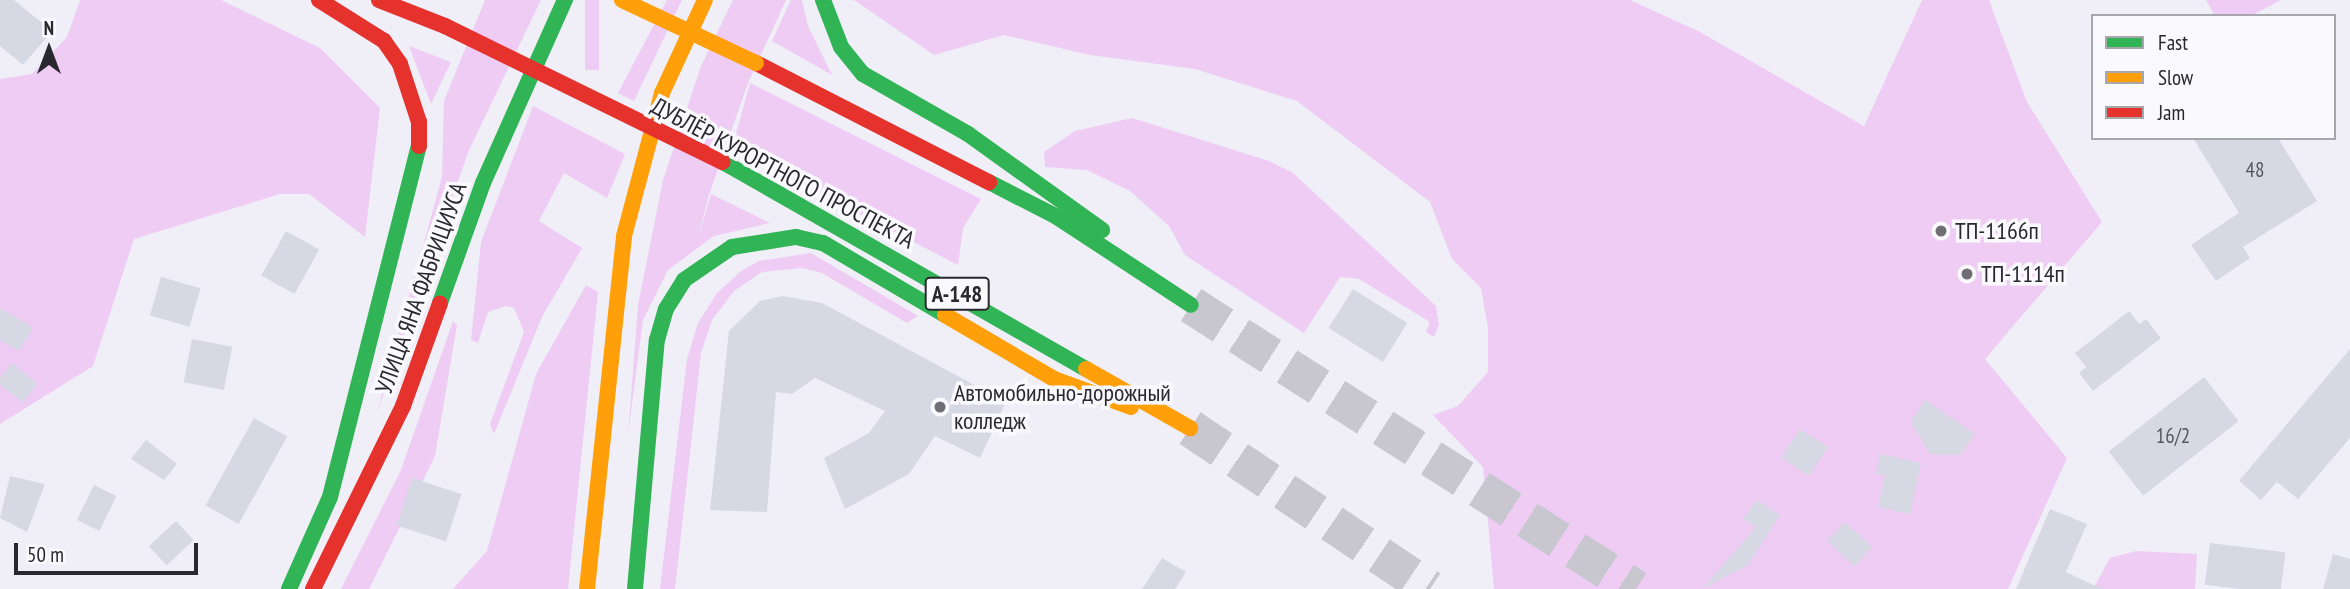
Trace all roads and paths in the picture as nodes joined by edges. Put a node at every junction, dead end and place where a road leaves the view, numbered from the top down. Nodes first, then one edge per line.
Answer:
1 (319, 0) edge
2 (379, 0) edge
3 (565, 0) edge
4 (622, 0) edge
5 (705, 0) edge
6 (824, 0) edge
7 (289, 589) edge
8 (313, 589) edge
9 (587, 589) edge
10 (635, 589) edge

1 - 7 main road
2 - 10 main road, ДУБЛЁР КУРОРТНОГО ПРОСПЕКТА / А-148, bridge
3 - 8 main road, УЛИЦА ЯНА ФАБРИЦИУСА
4 - 6 main road, bridge
5 - 9 main road

